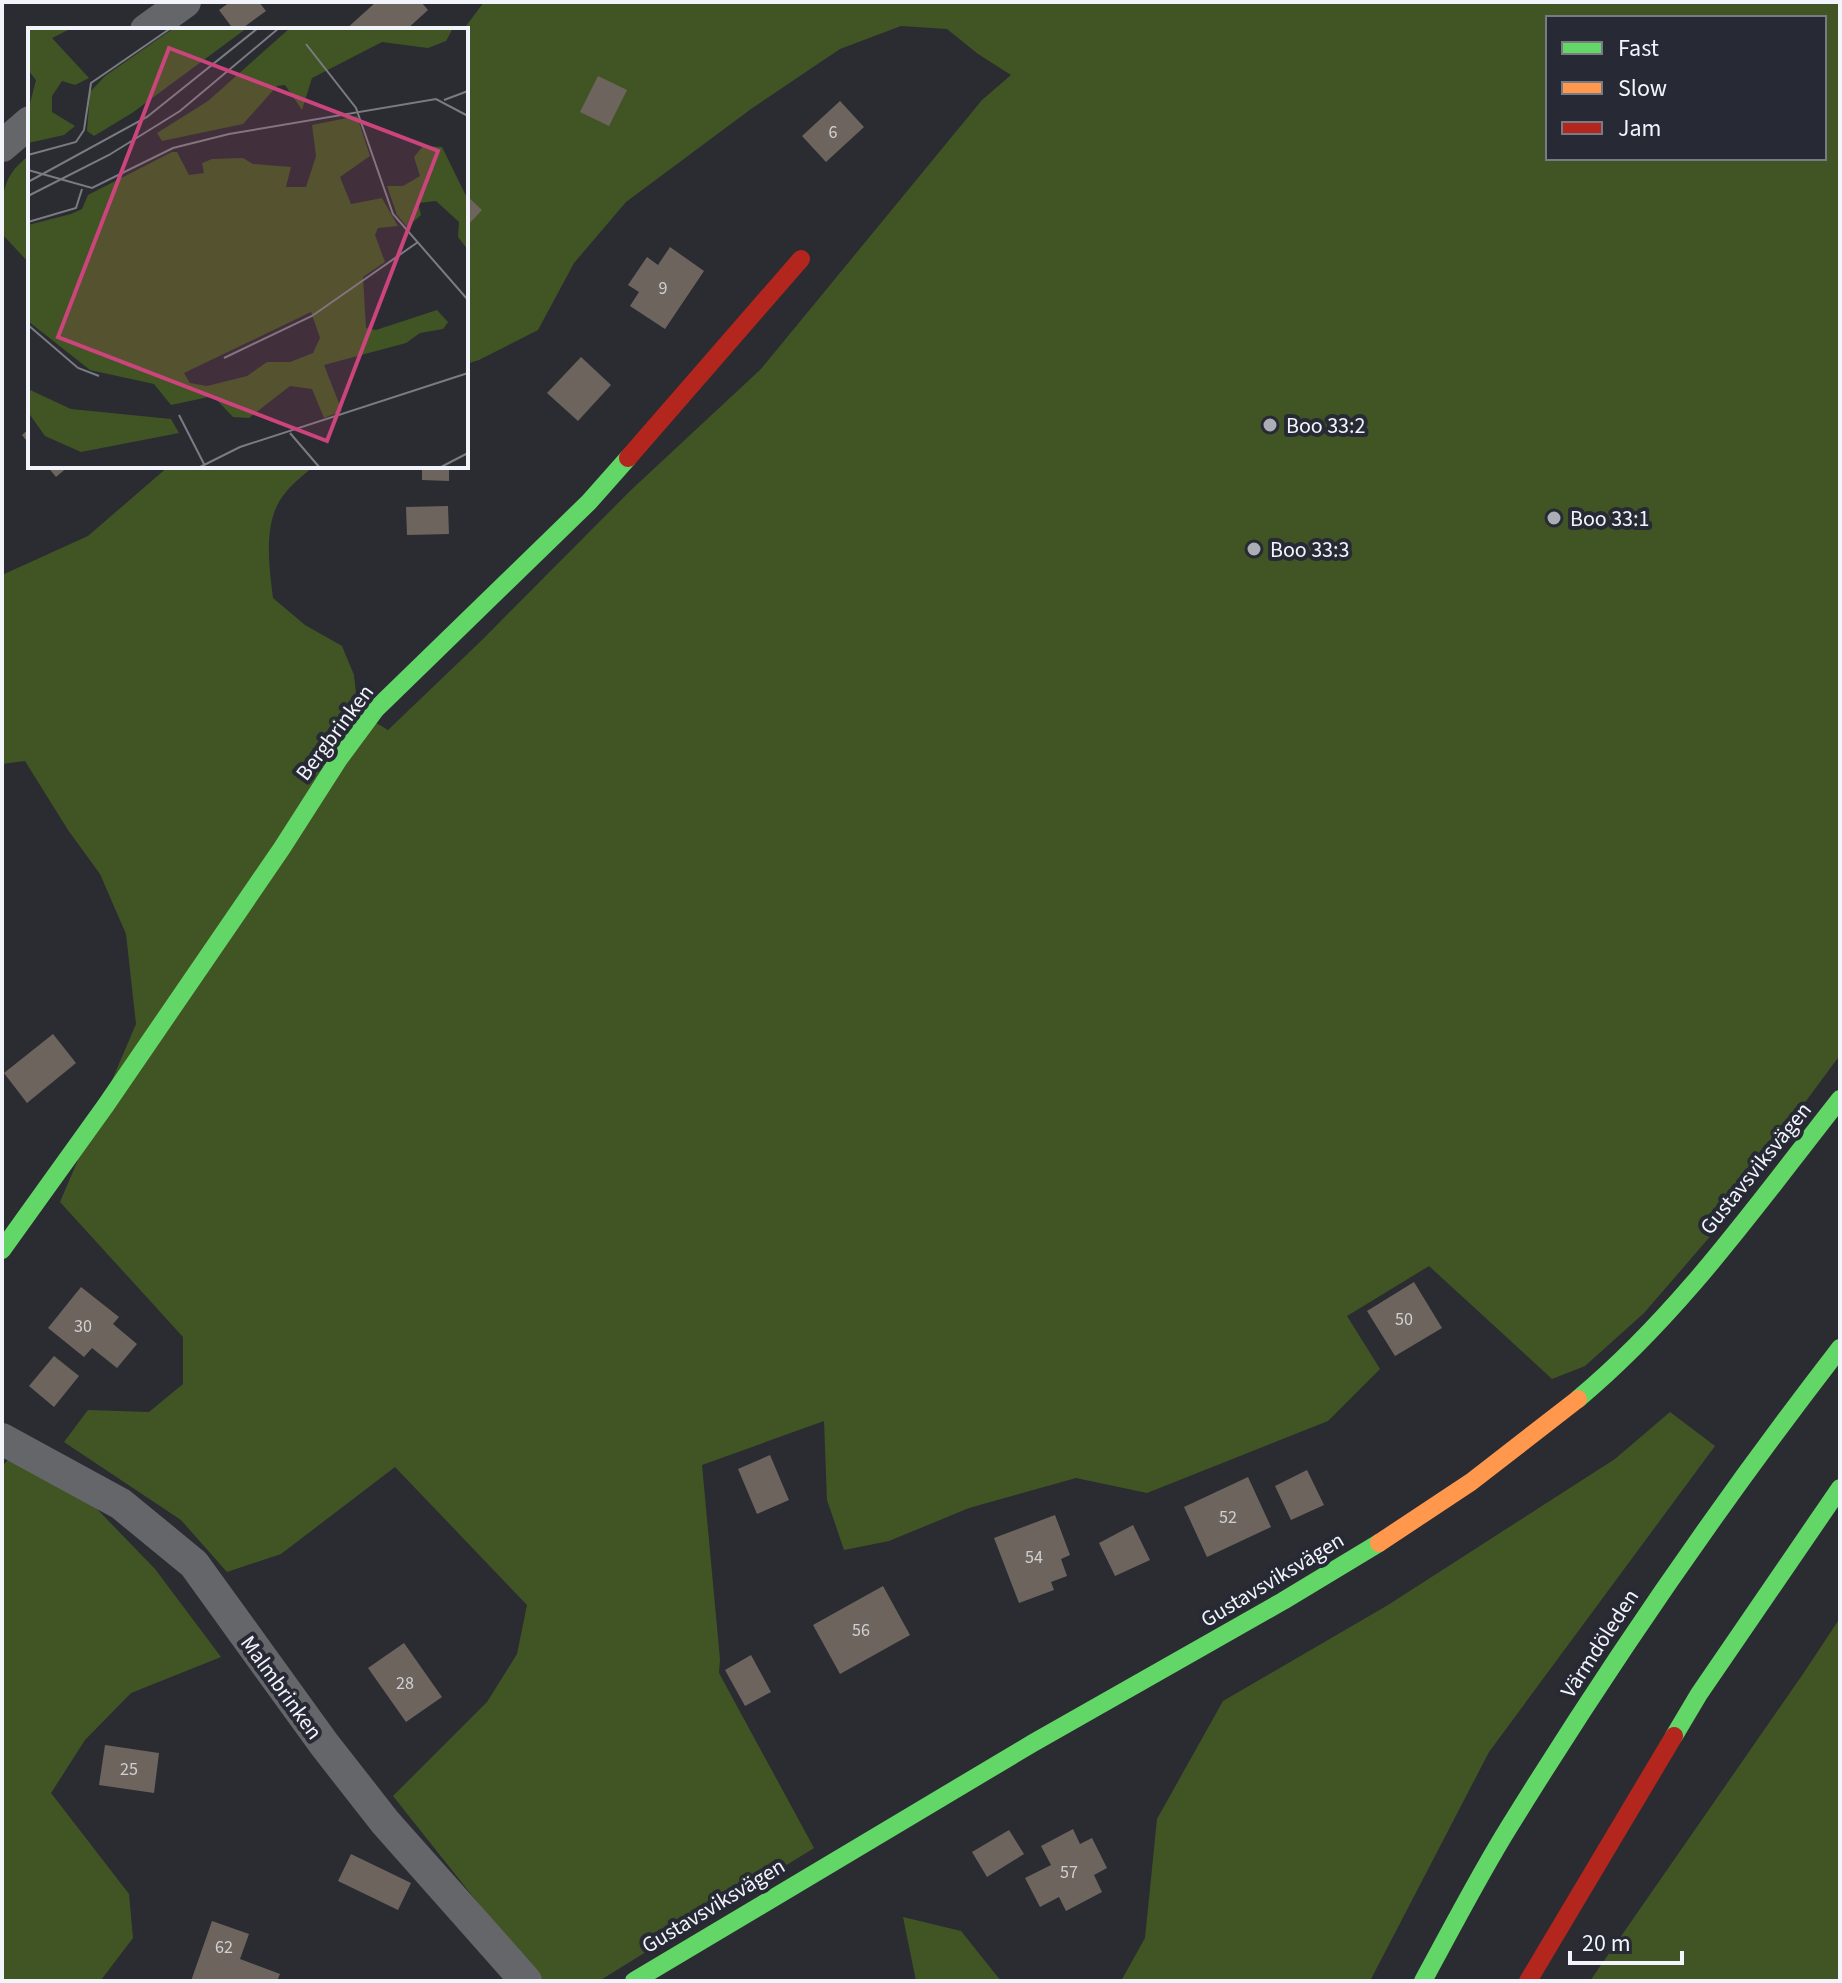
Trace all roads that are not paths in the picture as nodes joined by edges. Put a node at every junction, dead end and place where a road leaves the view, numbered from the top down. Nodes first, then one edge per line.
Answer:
1 (185, 2) edge
2 (149, 28) edge
3 (28, 124) edge
4 (2, 146) edge
5 (801, 259) dead end
6 (1840, 1099) edge
7 (2, 1250) edge
8 (1840, 1348) edge
9 (2, 1439) edge
10 (1840, 1488) edge
11 (526, 1981) edge
12 (634, 1981) edge
13 (1423, 1981) edge
14 (1528, 1981) edge

1 - 2 street
3 - 4 street
5 - 7 main road, Bergbrinken
6 - 12 main road, Gustavsviksvägen
8 - 13 main road, Värmdöleden
9 - 11 street, Malmbrinken
10 - 14 main road

